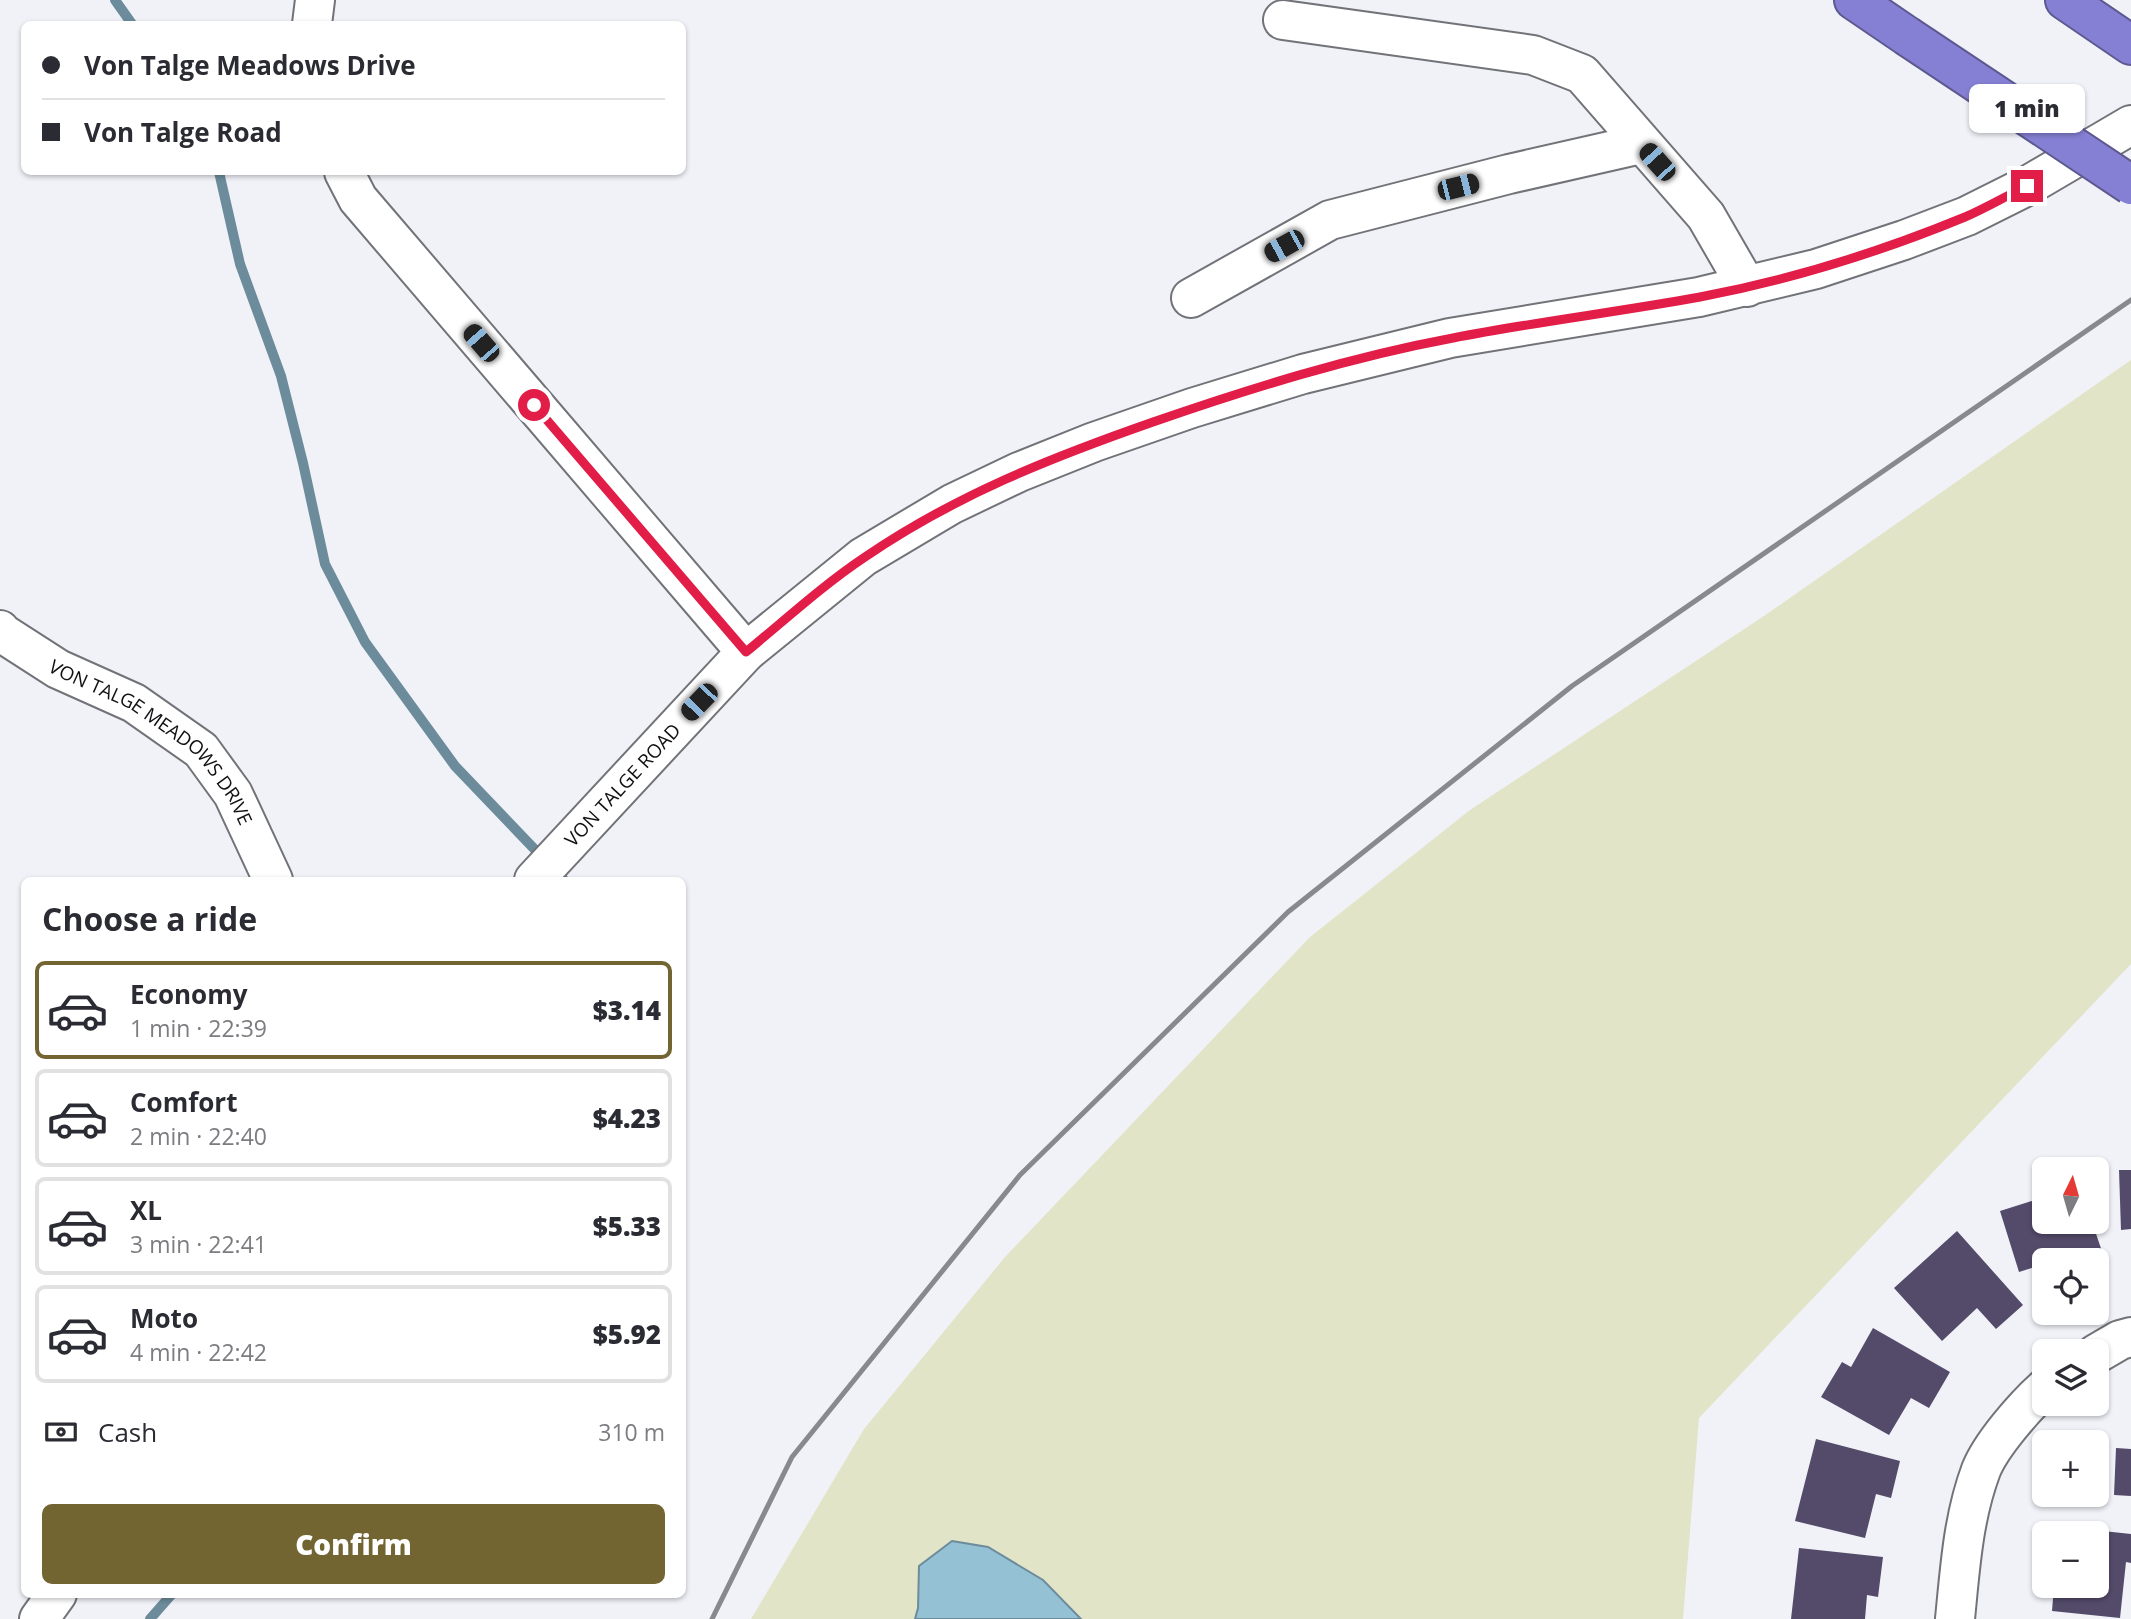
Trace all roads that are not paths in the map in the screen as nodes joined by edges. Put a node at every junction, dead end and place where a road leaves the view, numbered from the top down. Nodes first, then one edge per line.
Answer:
1 (315, 0) edge
2 (1854, 0) edge
3 (2065, 0) edge
4 (1283, 20) dead end
5 (312, 21) edge
6 (2131, 46) edge
7 (2131, 125) edge
8 (1641, 144) junction
9 (346, 175) edge
10 (2131, 185) edge
11 (1747, 286) junction
12 (1191, 298) dead end
13 (0, 630) edge
14 (746, 652) junction
15 (272, 877) edge
16 (537, 877) edge
17 (2131, 1337) edge
18 (2109, 1348) edge
19 (2032, 1402) edge
20 (54, 1598) edge
21 (39, 1619) edge
22 (1955, 1619) edge

1 - 5 street
2 - 10 highway, bridge
3 - 6 highway
4 - 8 street
7 - 11 street, VON TALGE ROAD
8 - 11 street
8 - 12 street
9 - 14 street
11 - 14 street, VON TALGE ROAD
13 - 15 street, VON TALGE MEADOWS DRIVE
14 - 16 street, VON TALGE ROAD
17 - 18 street
19 - 22 street
20 - 21 street

